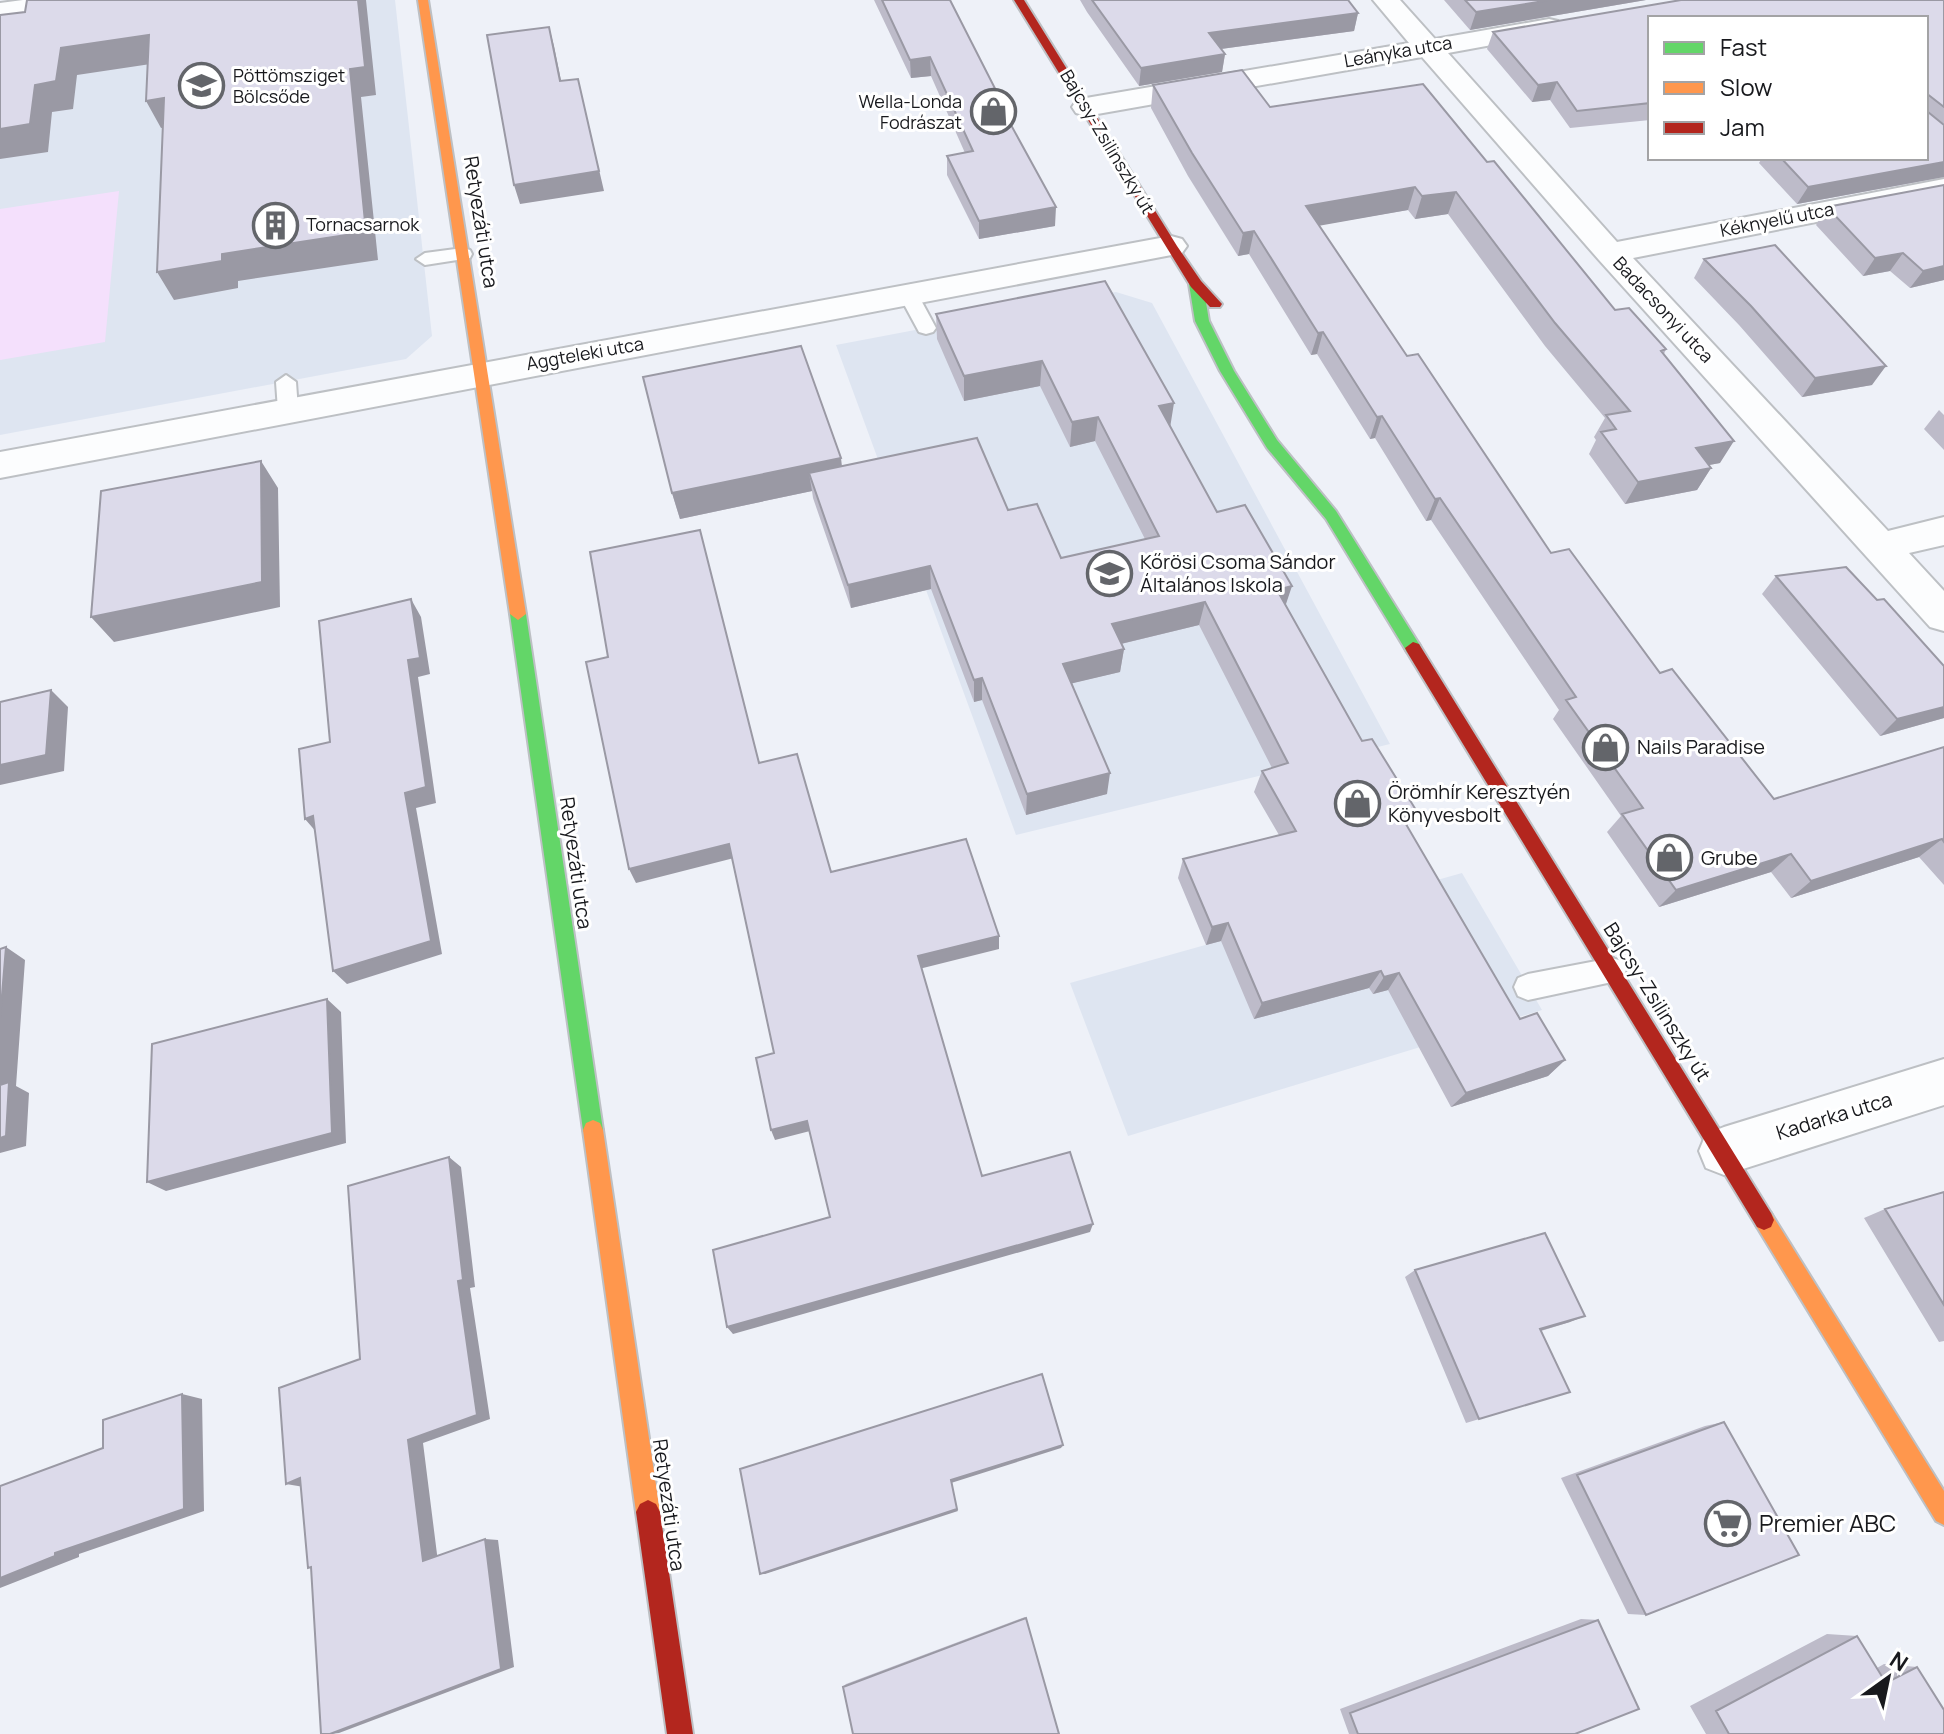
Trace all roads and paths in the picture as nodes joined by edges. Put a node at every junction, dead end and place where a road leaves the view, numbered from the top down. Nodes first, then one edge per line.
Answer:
1 (83, 0) edge
2 (423, 0) edge
3 (1019, 0) edge
4 (1386, 0) edge
5 (0, 11) edge
6 (1569, 24) edge
7 (1428, 47) junction
8 (1086, 107) junction
9 (1944, 188) edge
10 (1171, 246) junction
11 (1610, 253) junction
12 (463, 254) junction
13 (425, 259) dead end
14 (1196, 284) junction
15 (909, 295) junction
16 (1230, 320) dead end
17 (926, 328) dead end
18 (483, 373) junction
19 (1308, 457) dead end
20 (0, 465) edge
21 (1331, 515) junction
22 (1944, 531) edge
23 (1882, 546) junction
24 (1944, 616) edge
25 (1612, 970) junction
26 (1528, 987) dead end
27 (1944, 1082) edge
28 (1724, 1151) junction
29 (1944, 1513) edge
30 (680, 1734) edge

1 - 5 street
2 - 12 main road, Retyezáti utca
3 - 8 main road, Bajcsy-Zsilinszky út
4 - 7 street, Badacsonyi utca
6 - 7 street, Leányka utca
7 - 8 street, Leányka utca
7 - 11 street, Badacsonyi utca
8 - 10 main road, Bajcsy-Zsilinszky út
9 - 11 street, Kéknyelű utca
10 - 14 main road, Bajcsy-Zsilinszky út
10 - 15 street, Aggteleki utca
11 - 23 street, Badacsonyi utca
12 - 13 lane
12 - 18 main road, Retyezáti utca
14 - 16 main road, Bajcsy-Zsilinszky út
14 - 21 main road, Bajcsy-Zsilinszky út
15 - 17 lane
15 - 18 street, Aggteleki utca
18 - 20 street, Aggteleki utca
18 - 30 main road, Retyezáti utca
19 - 21 main road, Bajcsy-Zsilinszky út
21 - 25 main road, Bajcsy-Zsilinszky út
22 - 23 street
23 - 24 street, Badacsonyi utca
25 - 26 lane
25 - 28 main road, Bajcsy-Zsilinszky út
27 - 28 street, Kadarka utca
28 - 29 main road, Bajcsy-Zsilinszky út

